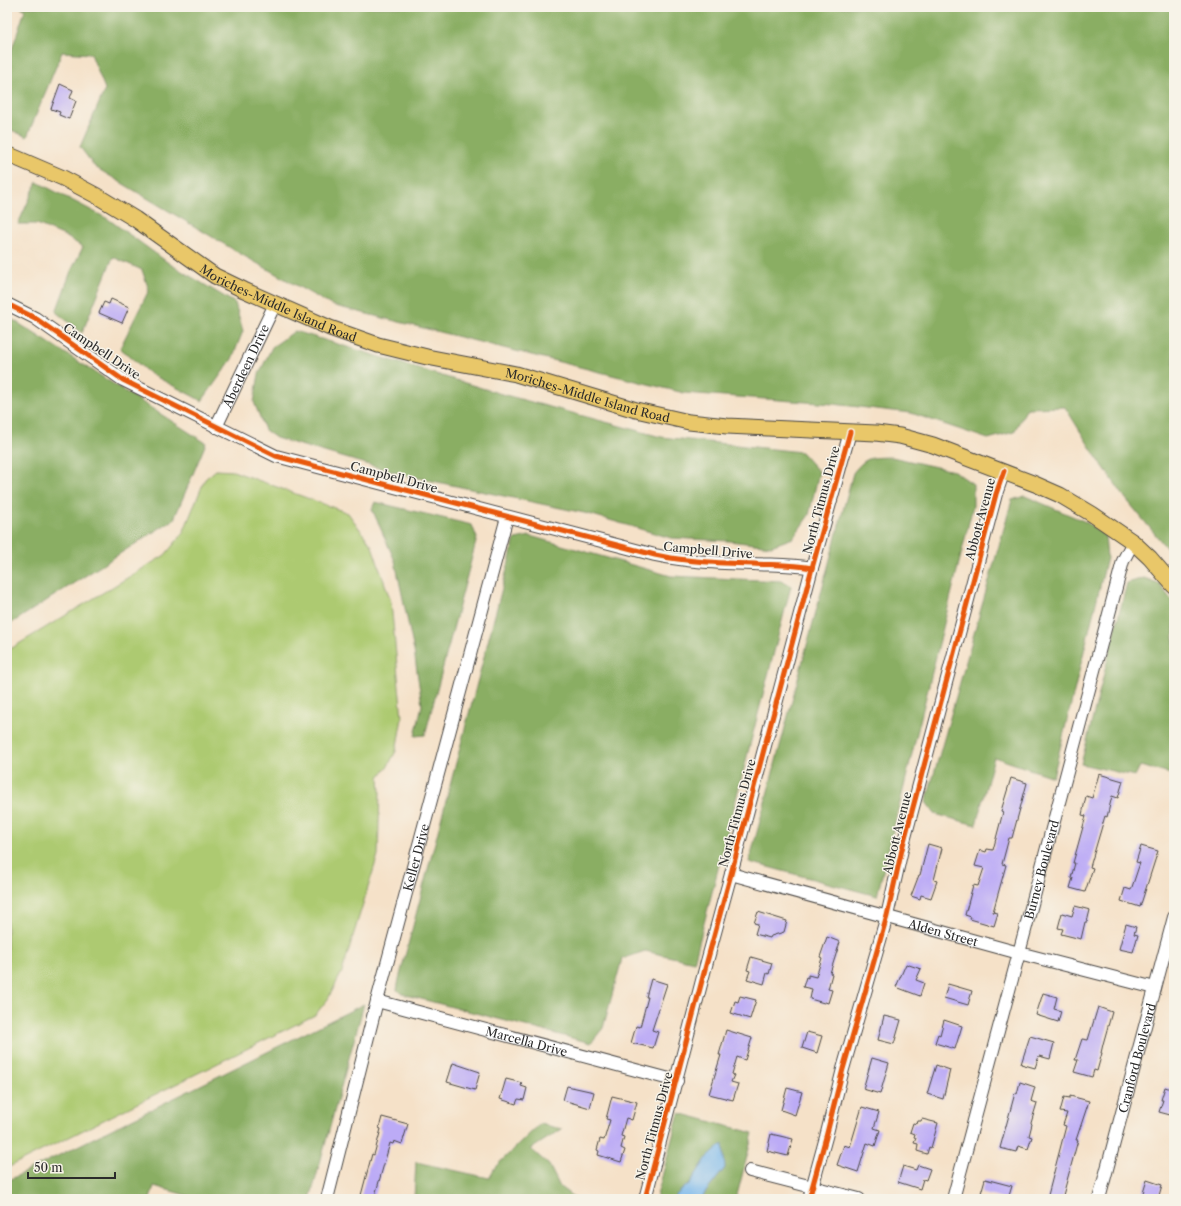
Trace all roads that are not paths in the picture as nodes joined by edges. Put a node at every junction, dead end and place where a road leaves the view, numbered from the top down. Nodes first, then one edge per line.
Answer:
1 (7, 154) edge
2 (7, 304) edge
3 (275, 304) junction
4 (216, 427) junction
5 (850, 432) junction
6 (1004, 471) junction
7 (507, 517) junction
8 (1133, 542) junction
9 (812, 568) junction
10 (1174, 586) edge
11 (732, 874) junction
12 (887, 916) junction
13 (1174, 917) edge
14 (1019, 953) junction
15 (1155, 988) junction
16 (377, 1001) junction
17 (676, 1081) junction
18 (750, 1171) dead end
19 (812, 1187) junction
20 (328, 1199) edge
21 (645, 1199) edge
22 (809, 1199) edge
23 (859, 1199) edge
24 (953, 1199) edge
25 (1098, 1199) edge

1 - 3 main road, Moriches-Middle Island Road
2 - 4 street, Campbell Drive
3 - 4 street, Aberdeen Drive
3 - 5 main road, Moriches-Middle Island Road
4 - 7 street, Campbell Drive
5 - 6 main road, Moriches-Middle Island Road
5 - 9 street, North Titmus Drive
6 - 8 main road, Moriches-Middle Island Road
6 - 12 street, Abbott Avenue
7 - 9 street, Campbell Drive
7 - 16 street, Keller Drive
8 - 10 main road, Moriches-Middle Island Road
8 - 14 street, Burney Boulevard
9 - 11 street, North Titmus Drive
11 - 12 street, Alden Street
11 - 17 street, North Titmus Drive
12 - 14 street, Alden Street
12 - 19 street, Abbott Avenue
13 - 15 street, Cranford Boulevard
14 - 15 street, Alden Street
14 - 24 street, Burney Boulevard
15 - 25 street, Cranford Boulevard
16 - 17 street, Marcella Drive
16 - 20 street, Keller Drive
17 - 21 street, North Titmus Drive
18 - 19 street
19 - 22 street, Abbott Avenue
19 - 23 street

